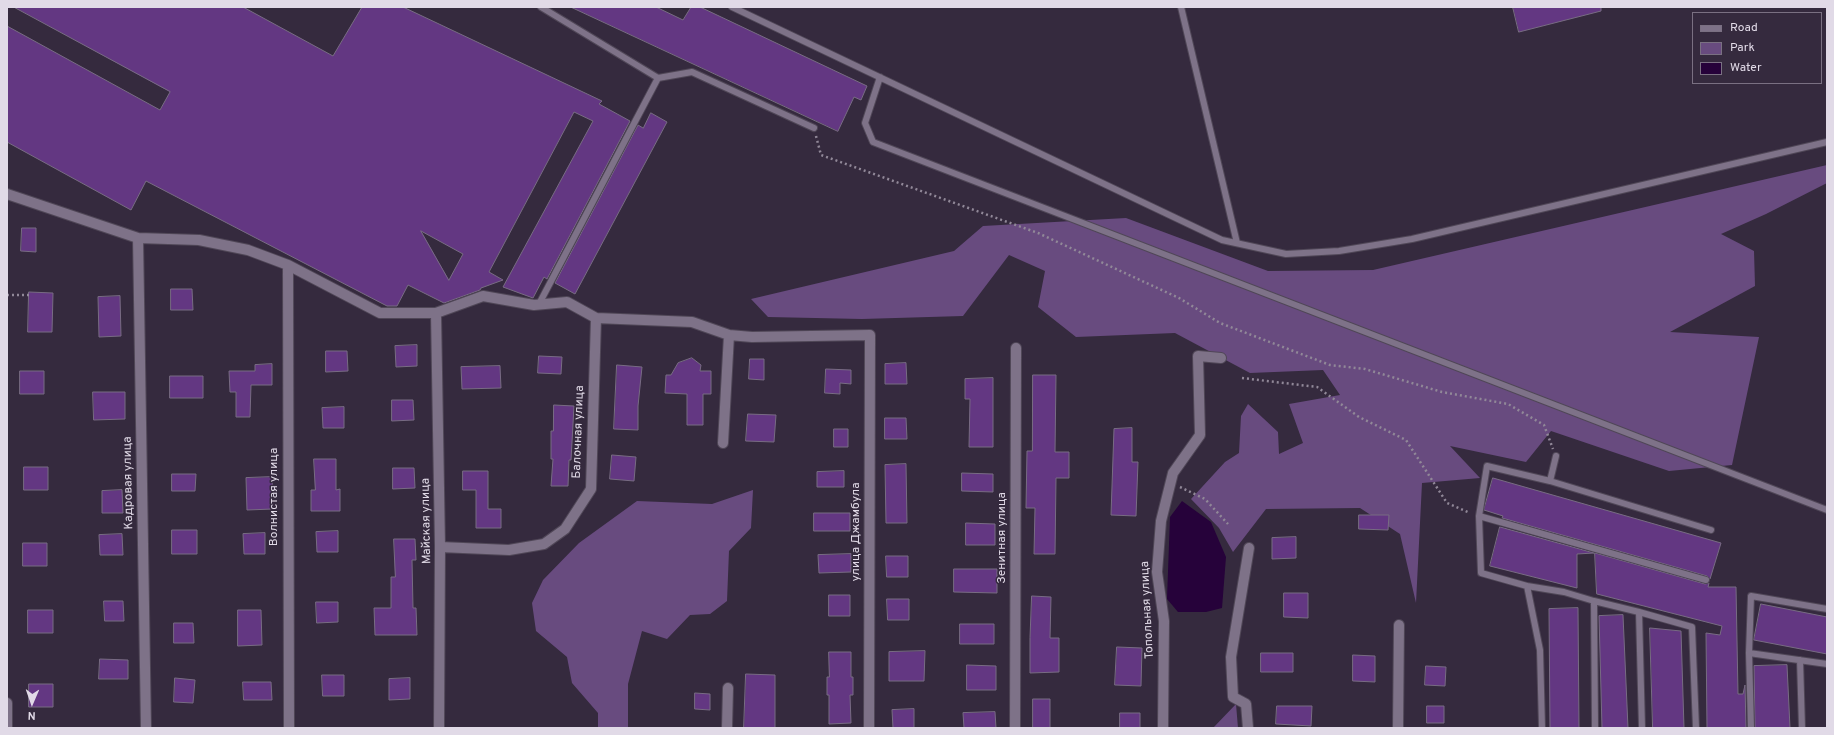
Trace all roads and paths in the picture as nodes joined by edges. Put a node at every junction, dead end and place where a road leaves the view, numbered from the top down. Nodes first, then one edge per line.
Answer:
1 (542, 7) edge
2 (732, 7) edge
3 (1181, 7) edge
4 (880, 77) junction
5 (658, 78) junction
6 (814, 128) joint
7 (1827, 142) edge
8 (7, 194) edge
9 (138, 238) junction
10 (1237, 243) junction
11 (288, 265) junction
12 (7, 295) edge
13 (29, 295) dead end
14 (539, 304) junction
15 (436, 313) junction
16 (596, 318) junction
17 (729, 335) junction
18 (1016, 348) dead end
19 (1221, 358) dead end
20 (1242, 378) dead end
21 (723, 443) dead end
22 (1556, 456) joint
23 (1550, 480) junction
24 (1171, 482) junction
25 (1827, 510) edge
26 (1479, 516) junction
27 (1228, 524) dead end
28 (1711, 530) dead end
29 (440, 547) junction
30 (1249, 548) dead end
31 (1706, 580) dead end
32 (1527, 586) junction
33 (1594, 601) junction
34 (1827, 608) edge
35 (1639, 612) junction
36 (1399, 625) dead end
37 (1749, 653) junction
38 (1800, 660) junction
39 (1827, 664) edge
40 (728, 688) dead end
41 (7, 703) edge
42 (7, 728) edge
43 (146, 728) edge
44 (289, 728) edge
45 (439, 728) edge
46 (727, 728) edge
47 (869, 728) edge
48 (1015, 728) edge
49 (1163, 728) edge
50 (1248, 728) edge
51 (1398, 728) edge
52 (1542, 728) edge
53 (1595, 728) edge
54 (1642, 728) edge
55 (1696, 728) edge
56 (1751, 728) edge
57 (1802, 728) edge

1 - 5 lane
2 - 4 lane
3 - 10 lane
4 - 10 lane
4 - 25 lane
5 - 6 lane
5 - 14 lane
6 - 22 path
7 - 10 lane
8 - 9 street
9 - 11 street
9 - 43 street, Кадровая улица
11 - 15 street
11 - 44 street, Волнистая улица
12 - 13 path
14 - 15 street
14 - 16 street
15 - 29 street, Майская улица
16 - 17 street
16 - 29 street, Балочная улица
17 - 21 street
17 - 47 street, улица Джамбула
18 - 48 street, Зенитная улица
19 - 24 street, Топольная улица
20 - 26 path
22 - 23 lane
23 - 26 lane
23 - 28 lane
24 - 27 path
24 - 49 street, Топольная улица
26 - 31 lane
26 - 32 lane
29 - 45 street, Майская улица
30 - 50 street
32 - 33 lane
32 - 52 lane
33 - 35 lane
33 - 53 lane
34 - 37 lane
35 - 54 lane
35 - 55 lane
36 - 51 street
37 - 38 lane
37 - 56 lane
38 - 39 lane
38 - 57 lane
40 - 46 street
41 - 42 street

